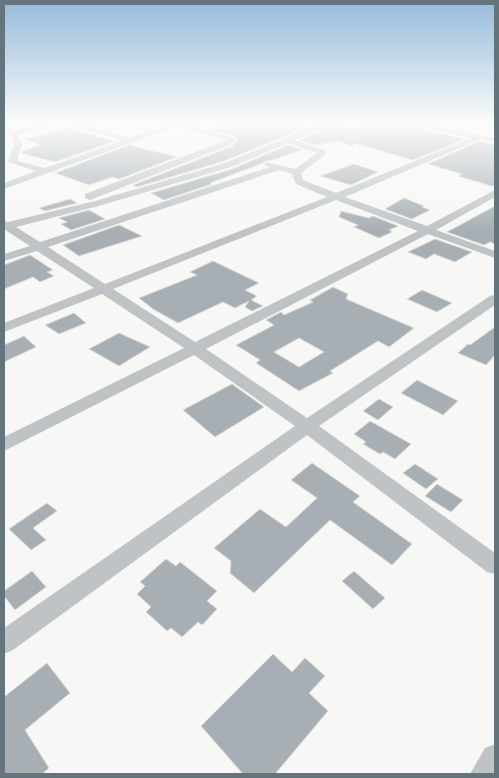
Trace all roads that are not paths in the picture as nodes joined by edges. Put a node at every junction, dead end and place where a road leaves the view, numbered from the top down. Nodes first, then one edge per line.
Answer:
1 (13, 159) edge
2 (78, 159) edge
3 (184, 159) edge
4 (243, 159) edge
5 (252, 159) edge
6 (314, 159) edge
7 (426, 159) edge
8 (279, 167) junction
9 (44, 171) junction
10 (296, 172) junction
11 (4, 186) edge
12 (495, 193) edge
13 (336, 197) junction
14 (98, 203) junction
15 (5, 225) edge
16 (428, 230) junction
17 (38, 247) junction
18 (495, 255) edge
19 (4, 258) edge
20 (104, 289) junction
21 (495, 298) edge
22 (4, 328) edge
23 (193, 348) junction
24 (307, 426) junction
25 (4, 445) edge
26 (495, 566) edge
27 (4, 642) edge
28 (495, 758) edge
29 (485, 774) edge

1 - 9 street
2 - 9 street
3 - 14 street
4 - 14 street
5 - 8 street
6 - 10 street
7 - 13 street
8 - 10 street
8 - 17 street
9 - 11 street
10 - 13 street
12 - 16 street
13 - 16 street
13 - 20 street
14 - 15 street
15 - 17 street
16 - 18 street
16 - 23 street
17 - 19 street
17 - 20 street
20 - 22 street
20 - 23 street
21 - 24 street
23 - 24 street
23 - 25 street
24 - 26 street
24 - 27 street
28 - 29 street

